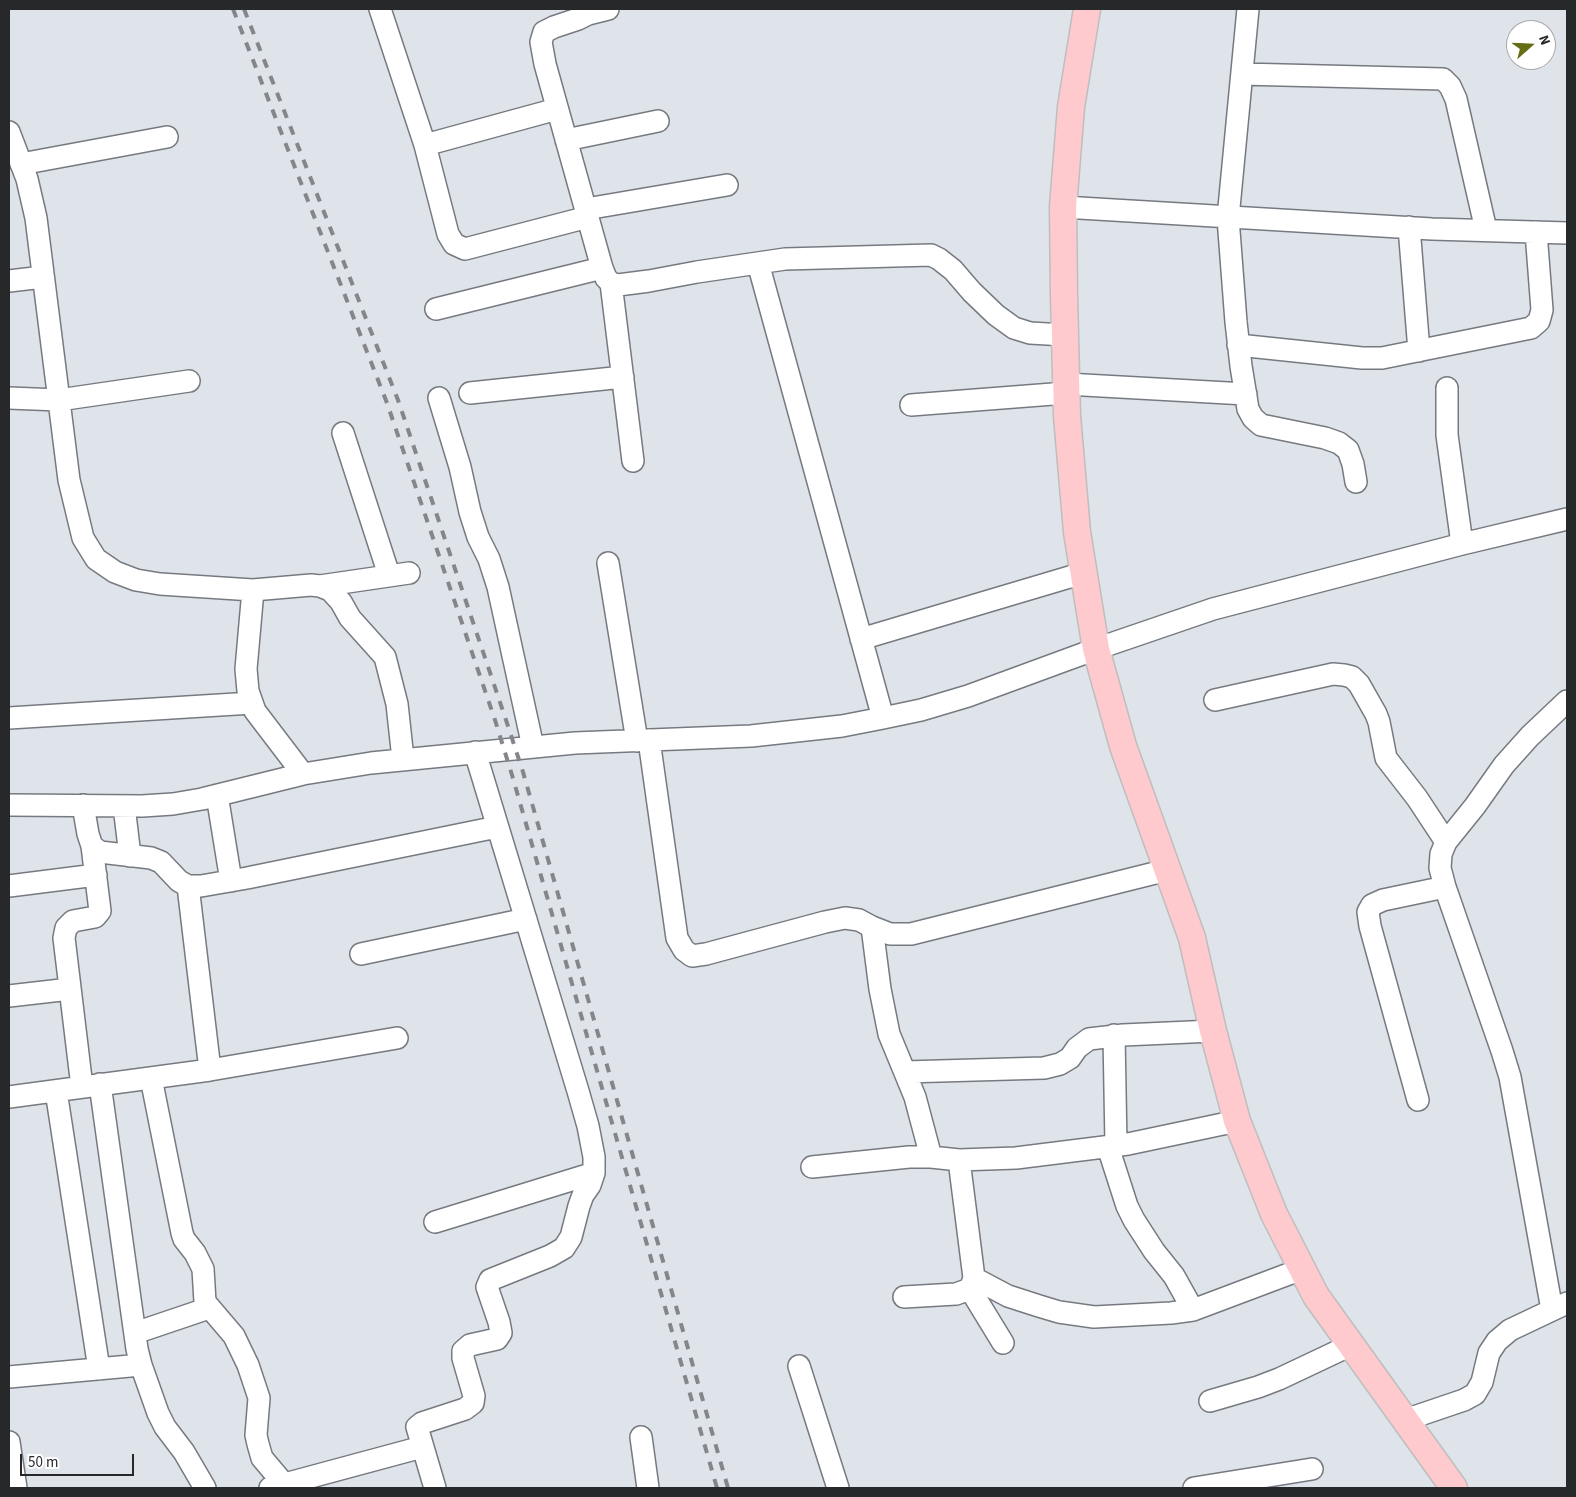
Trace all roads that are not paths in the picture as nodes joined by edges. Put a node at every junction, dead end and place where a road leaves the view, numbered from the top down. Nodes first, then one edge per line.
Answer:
1 (380, 9) edge
2 (1087, 9) edge
3 (1248, 9) edge
4 (595, 10) edge
5 (1242, 74) junction
6 (557, 109) junction
7 (658, 121) dead end
8 (10, 137) edge
9 (167, 137) dead end
10 (566, 140) junction
11 (425, 145) junction
12 (22, 164) junction
13 (728, 185) dead end
14 (1063, 207) junction
15 (587, 213) junction
16 (1228, 218) junction
17 (1409, 228) junction
18 (1486, 230) junction
19 (1536, 232) junction
20 (1567, 233) edge
21 (758, 263) junction
22 (607, 275) junction
23 (43, 277) junction
24 (9, 281) edge
25 (436, 309) dead end
26 (1065, 335) junction
27 (1238, 345) junction
28 (1419, 351) junction
29 (623, 377) junction
30 (189, 381) dead end
31 (1066, 388) junction
32 (1448, 388) dead end
33 (470, 394) dead end
34 (1246, 394) junction
35 (9, 398) edge
36 (439, 398) dead end
37 (59, 400) junction
38 (911, 405) dead end
39 (343, 433) dead end
40 (633, 461) dead end
41 (1356, 482) dead end
42 (1567, 518) edge
43 (1462, 544) junction
44 (608, 563) dead end
45 (1083, 573) junction
46 (320, 586) junction
47 (253, 590) junction
48 (861, 639) junction
49 (1096, 648) junction
50 (1215, 700) dead end
51 (1567, 701) edge
52 (252, 703) junction
53 (9, 718) edge
54 (883, 718) junction
55 (643, 740) junction
56 (533, 747) junction
57 (474, 752) junction
58 (403, 760) junction
59 (303, 774) junction
60 (217, 795) junction
61 (83, 805) junction
62 (9, 806) edge
63 (124, 806) junction
64 (497, 827) junction
65 (1446, 842) junction
66 (92, 846) junction
67 (130, 856) junction
68 (1168, 870) junction
69 (96, 875) junction
70 (231, 881) junction
71 (9, 886) edge
72 (188, 886) junction
73 (1445, 887) junction
74 (526, 919) junction
75 (872, 927) junction
76 (361, 954) dead end
77 (70, 989) junction
78 (9, 996) edge
79 (1213, 1031) junction
80 (1114, 1035) junction
81 (397, 1038) dead end
82 (210, 1070) junction
83 (905, 1072) junction
84 (151, 1078) junction
85 (91, 1086) junction
86 (56, 1091) junction
87 (9, 1097) edge
88 (1418, 1100) dead end
89 (1237, 1121) junction
90 (1112, 1146) junction
91 (931, 1157) junction
92 (959, 1160) junction
93 (812, 1167) dead end
94 (594, 1173) junction
95 (435, 1222) dead end
96 (1302, 1269) junction
97 (972, 1283) junction
98 (904, 1297) dead end
99 (1559, 1307) edge
100 (209, 1308) junction
101 (1193, 1310) junction
102 (135, 1333) junction
103 (1003, 1343) dead end
104 (1351, 1345) junction
105 (141, 1365) junction
106 (799, 1366) dead end
107 (99, 1369) junction
108 (9, 1377) edge
109 (1210, 1401) dead end
110 (1405, 1420) junction
111 (640, 1437) dead end
112 (9, 1442) edge
113 (422, 1448) junction
114 (1312, 1469) dead end
115 (13, 1482) edge
116 (277, 1486) edge
117 (205, 1488) edge
118 (435, 1488) edge
119 (648, 1488) edge
120 (838, 1488) edge
121 (1194, 1488) edge
122 (1454, 1488) edge

1 - 11 street
2 - 14 main road
3 - 5 street
4 - 6 street
5 - 16 street
5 - 18 street
6 - 10 street
6 - 11 street
7 - 10 street
8 - 12 street
9 - 12 street
10 - 15 street
11 - 15 street
12 - 23 street
13 - 15 street
14 - 16 street
14 - 26 main road
15 - 22 street
16 - 17 street
16 - 27 street
17 - 18 street
17 - 28 street
18 - 19 street
19 - 20 street
19 - 28 street
21 - 22 street
21 - 26 street
21 - 48 street
22 - 25 street
22 - 29 street
23 - 24 street
23 - 37 street
26 - 31 main road
27 - 28 street
27 - 34 street
29 - 33 street
29 - 40 street
30 - 37 street
31 - 34 street
31 - 38 street
31 - 45 main road
32 - 43 street
34 - 41 street
35 - 37 street
36 - 56 street
37 - 47 street
39 - 46 street
42 - 43 street
43 - 49 street
44 - 55 street
45 - 48 street
45 - 49 main road
46 - 47 street
46 - 58 street
47 - 52 street
48 - 54 street
49 - 54 street
49 - 68 main road
50 - 65 street
51 - 65 street
52 - 53 street
52 - 59 street
54 - 55 street
55 - 56 street
55 - 75 street
56 - 57 street
57 - 58 street
57 - 64 street
58 - 59 street
59 - 60 street
60 - 63 street
60 - 70 street
61 - 62 street
61 - 63 street
61 - 66 street
63 - 67 street
64 - 70 street
64 - 74 street
65 - 73 street
66 - 67 street
66 - 69 street
67 - 72 street
68 - 75 street
68 - 79 main road
69 - 71 street
69 - 77 street
70 - 72 street
72 - 82 street
73 - 88 street
73 - 99 street
74 - 76 street
74 - 94 street
75 - 83 street
77 - 78 street
77 - 85 street
79 - 80 street
79 - 89 main road
80 - 83 street
80 - 90 street
81 - 82 street
82 - 84 street
83 - 91 street
84 - 85 street
84 - 100 street
85 - 86 street
85 - 102 street
86 - 87 street
86 - 107 street
89 - 90 street
89 - 96 main road
90 - 92 street
90 - 101 street
91 - 92 street
91 - 93 street
92 - 97 street
94 - 95 street
94 - 113 street
96 - 101 street
96 - 104 main road
97 - 98 street
97 - 101 street
97 - 103 street
99 - 110 street
100 - 102 street
100 - 116 street
102 - 105 street
104 - 109 street
104 - 110 main road
105 - 107 street
105 - 117 street
106 - 120 street
107 - 108 street
110 - 122 main road
111 - 119 street
112 - 115 street
113 - 116 street
113 - 118 street
114 - 121 street

